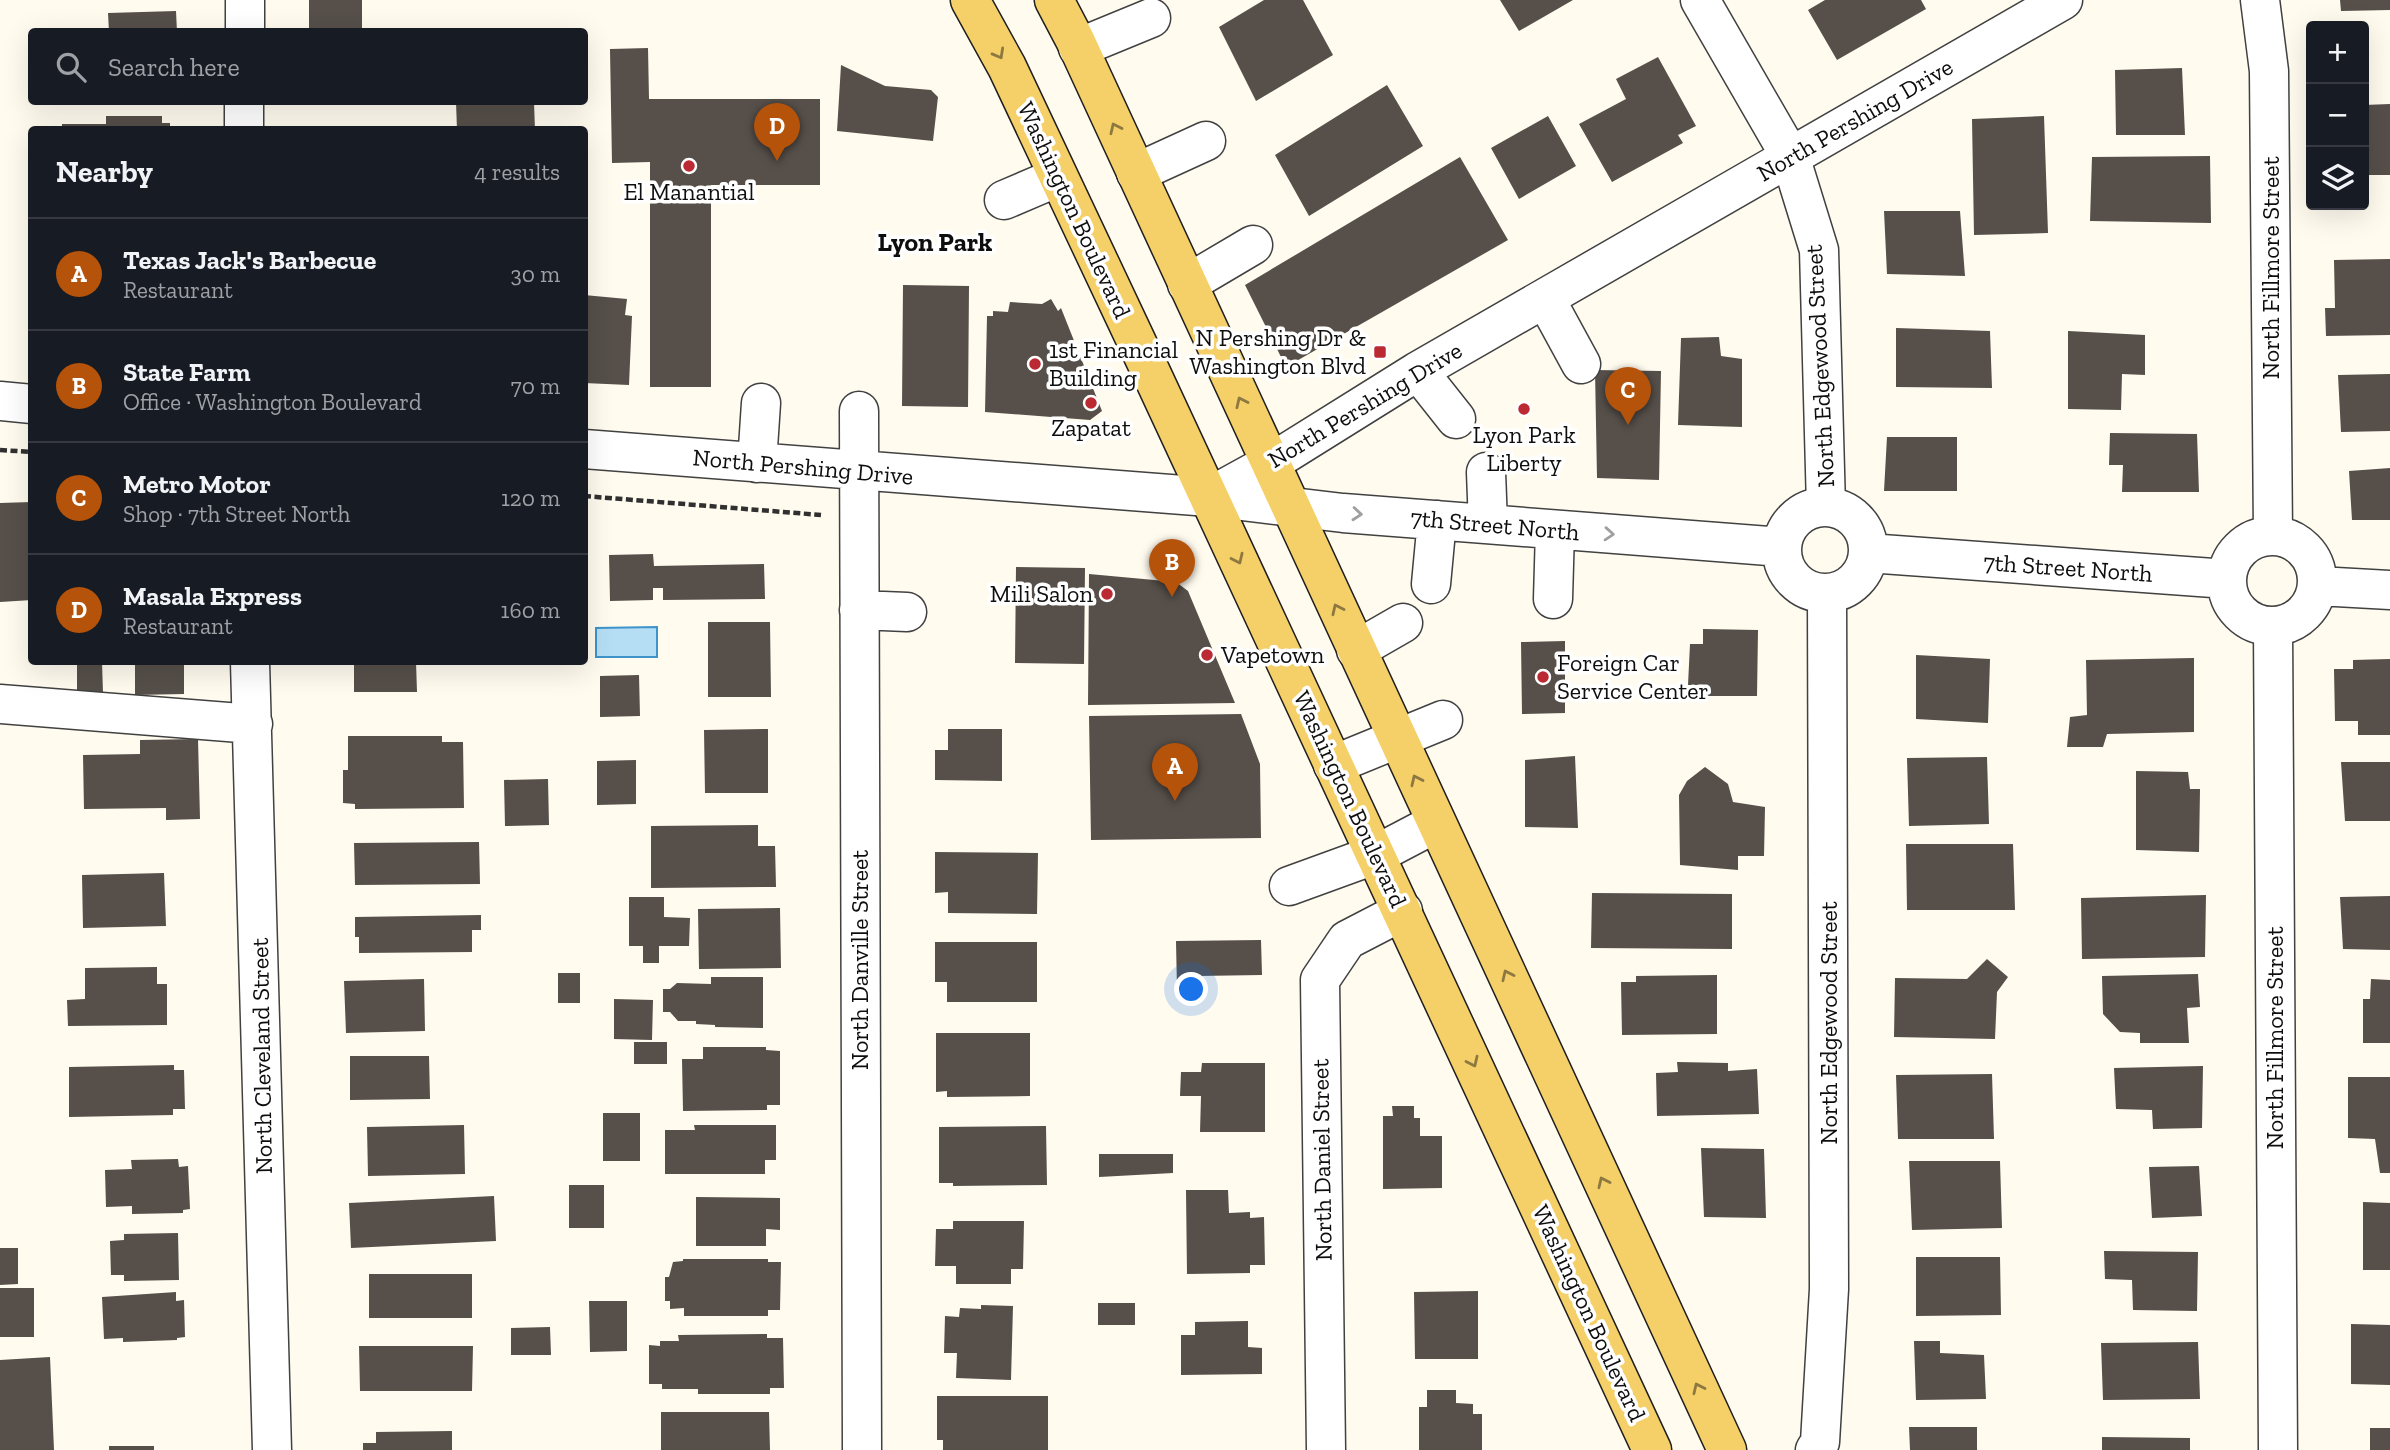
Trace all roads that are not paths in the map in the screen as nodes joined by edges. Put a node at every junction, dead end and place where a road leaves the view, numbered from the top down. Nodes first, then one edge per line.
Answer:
1 (244, 0) edge
2 (970, 0) edge
3 (1054, 0) edge
4 (1700, 0) edge
5 (2063, 0) edge
6 (2260, 0) edge
7 (1152, 18) dead end
8 (244, 28) edge
9 (1079, 48) junction
10 (244, 105) edge
11 (244, 126) edge
12 (1206, 141) dead end
13 (1790, 156) junction
14 (1136, 173) junction
15 (1058, 177) junction
16 (1004, 200) dead end
17 (1253, 245) dead end
18 (1187, 284) junction
19 (1545, 298) junction
20 (1581, 364) dead end
21 (1418, 371) junction
22 (0, 401) edge
23 (761, 403) dead end
24 (28, 404) edge
25 (859, 411) dead end
26 (1456, 419) dead end
27 (588, 449) edge
28 (757, 463) junction
29 (1269, 464) junction
30 (857, 471) junction
31 (1486, 472) dead end
32 (1209, 497) junction
33 (1289, 507) junction
34 (1826, 507) junction
35 (1437, 520) junction
36 (1488, 524) junction
37 (1555, 530) junction
38 (2273, 536) junction
39 (1782, 547) junction
40 (1868, 553) junction
41 (2227, 579) junction
42 (1432, 584) dead end
43 (2318, 586) junction
44 (2390, 590) edge
45 (1827, 594) junction
46 (1553, 599) dead end
47 (859, 610) junction
48 (907, 612) dead end
49 (1403, 624) dead end
50 (2273, 627) junction
51 (1356, 650) junction
52 (250, 665) edge
53 (0, 705) edge
54 (1443, 720) dead end
55 (253, 724) junction
56 (1396, 738) junction
57 (1333, 765) junction
58 (1436, 822) junction
59 (1377, 854) junction
60 (1289, 886) dead end
61 (1403, 911) junction
62 (272, 1450) edge
63 (862, 1450) edge
64 (1326, 1450) edge
65 (1652, 1450) edge
66 (1727, 1450) edge
67 (1815, 1450) edge
68 (2278, 1450) edge

1 - 8 street
2 -> 15 main road, Washington Boulevard
3 - 9 main road
4 - 13 street, North Edgewood Street
5 - 13 street, North Pershing Drive
6 - 38 street, North Fillmore Street
7 - 9 street
14 -> 9 main road
10 - 11 street
12 - 14 street
13 - 19 street, North Pershing Drive
13 - 34 street, North Edgewood Street
14 - 18 main road
15 - 16 street
15 - 32 main road, Washington Boulevard
17 - 18 street
29 -> 18 main road
19 - 20 street
19 - 21 street, North Pershing Drive
21 - 26 street
21 - 29 street, North Pershing Drive
22 - 24 street
23 - 28 street
25 - 30 street, North Danville Street
27 - 28 street, North Pershing Drive
28 - 30 street, North Pershing Drive
29 - 32 street, North Pershing Drive
29 - 33 main road
30 - 32 street, North Pershing Drive
30 - 47 street, North Danville Street
31 - 36 street
32 - 33 street, 7th Street North
32 -> 57 main road, Washington Boulevard
33 -> 35 street, 7th Street North
51 -> 33 main road
34 - 39 street
34 - 40 street
35 - 36 street, 7th Street North
35 - 42 street
36 - 37 street, 7th Street North
37 -> 39 street, 7th Street North
37 - 46 street
38 - 41 street
38 - 43 street
39 - 45 street
40 - 41 street, 7th Street North
40 - 45 street
41 - 50 street
43 - 44 street
43 - 50 street
45 - 67 street, North Edgewood Street
47 - 48 street
47 - 63 street, North Danville Street
49 - 51 street
50 - 68 street, North Fillmore Street
51 - 56 main road
52 - 55 street, North Cleveland Street
53 - 55 street
54 - 56 street
55 - 62 street, North Cleveland Street
56 - 57 street
58 -> 56 main road
57 - 59 main road, Washington Boulevard
58 - 59 street
66 -> 58 main road
59 - 60 street
59 - 61 main road, Washington Boulevard
61 - 64 street, North Daniel Street
61 -> 65 main road, Washington Boulevard

